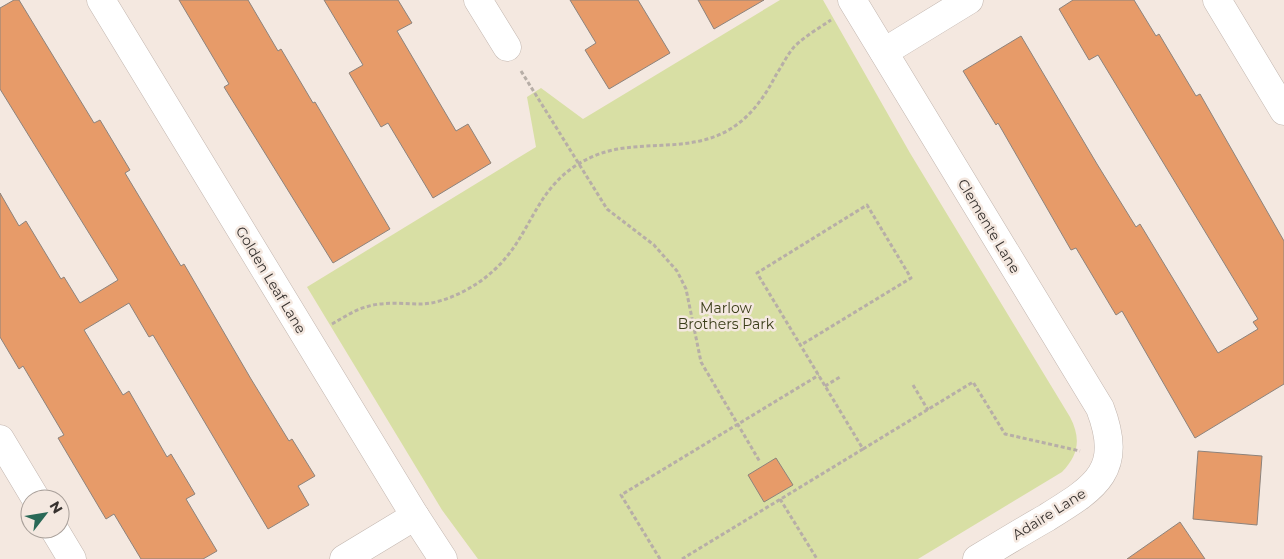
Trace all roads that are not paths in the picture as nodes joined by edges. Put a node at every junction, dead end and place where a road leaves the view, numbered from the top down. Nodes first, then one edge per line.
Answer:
1 (101, 0) edge
2 (478, 0) edge
3 (969, 0) edge
4 (1217, 0) edge
5 (854, 3) edge
6 (506, 47) road end
7 (884, 52) junction
8 (1284, 111) edge
9 (0, 440) edge
10 (1108, 457) joint
11 (30, 489) edge
12 (415, 516) junction
13 (60, 539) edge
14 (72, 559) edge
15 (344, 559) edge
16 (444, 559) edge
17 (977, 559) edge

1 - 12 street, Golden Leaf Lane
2 - 6 street
3 - 7 street
4 - 8 street
5 - 7 street, Clemente Lane
7 - 10 street, Clemente Lane
9 - 11 street
10 - 17 street, Adaire Lane
12 - 15 street
12 - 16 street, Golden Leaf Lane
13 - 14 street

